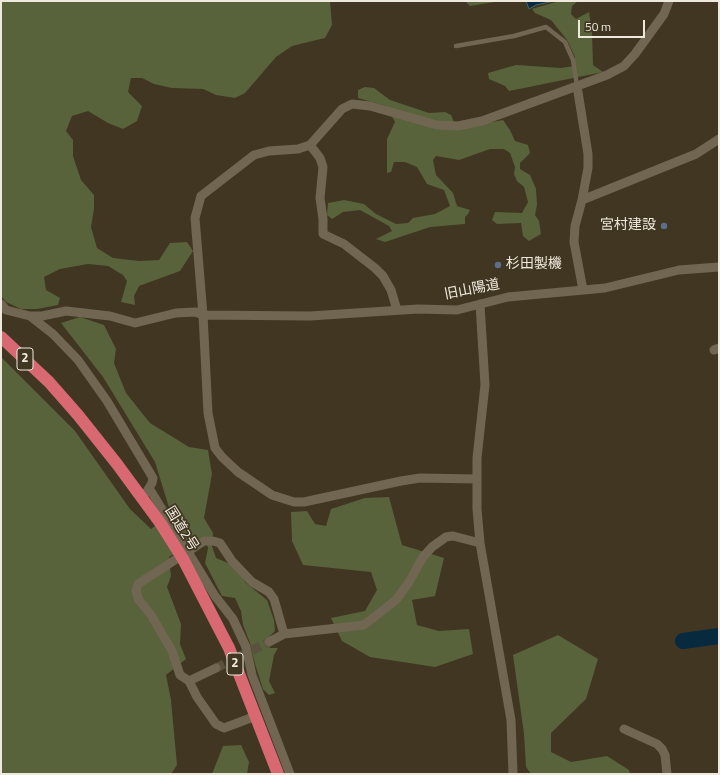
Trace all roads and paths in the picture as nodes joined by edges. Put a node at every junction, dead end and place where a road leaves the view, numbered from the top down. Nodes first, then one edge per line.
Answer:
1 (669, 1) edge
2 (456, 46) dead end
3 (577, 86) junction
4 (719, 139) edge
5 (310, 145) junction
6 (582, 200) junction
7 (719, 267) edge
8 (583, 290) junction
9 (1, 304) edge
10 (480, 304) junction
11 (397, 310) junction
12 (203, 315) junction
13 (30, 316) junction
14 (1, 337) edge
15 (477, 479) junction
16 (146, 493) junction
17 (480, 543) junction
18 (185, 556) junction
19 (284, 634) junction
20 (269, 642) tunnel mouth
21 (216, 668) tunnel mouth
22 (189, 681) junction
23 (256, 716) junction
24 (624, 729) dead end
25 (278, 774) edge
26 (290, 774) edge
27 (513, 774) edge
28 (667, 774) edge

1 - 3 street
2 - 3 lane
3 - 5 street
3 - 6 street
4 - 6 street
5 - 11 street
5 - 12 street
6 - 8 street
7 - 8 street, 旧山陽道
8 - 10 street, 旧山陽道
9 - 13 street
10 - 11 street, 旧山陽道
10 - 15 street
11 - 12 street, 旧山陽道
12 - 13 street, 旧山陽道
12 - 15 street
13 - 16 street
14 - 16 highway, 国道2号 / 2
15 - 17 street
16 - 18 highway, 国道2号 / 2
17 - 19 street
17 - 27 street
18 - 23 highway, 国道2号 / 2
18 - 26 street
19 - 20 street
19 - 22 street
21 - 22 street
22 - 23 street
23 - 25 highway, 国道2号 / 2
24 - 28 street

